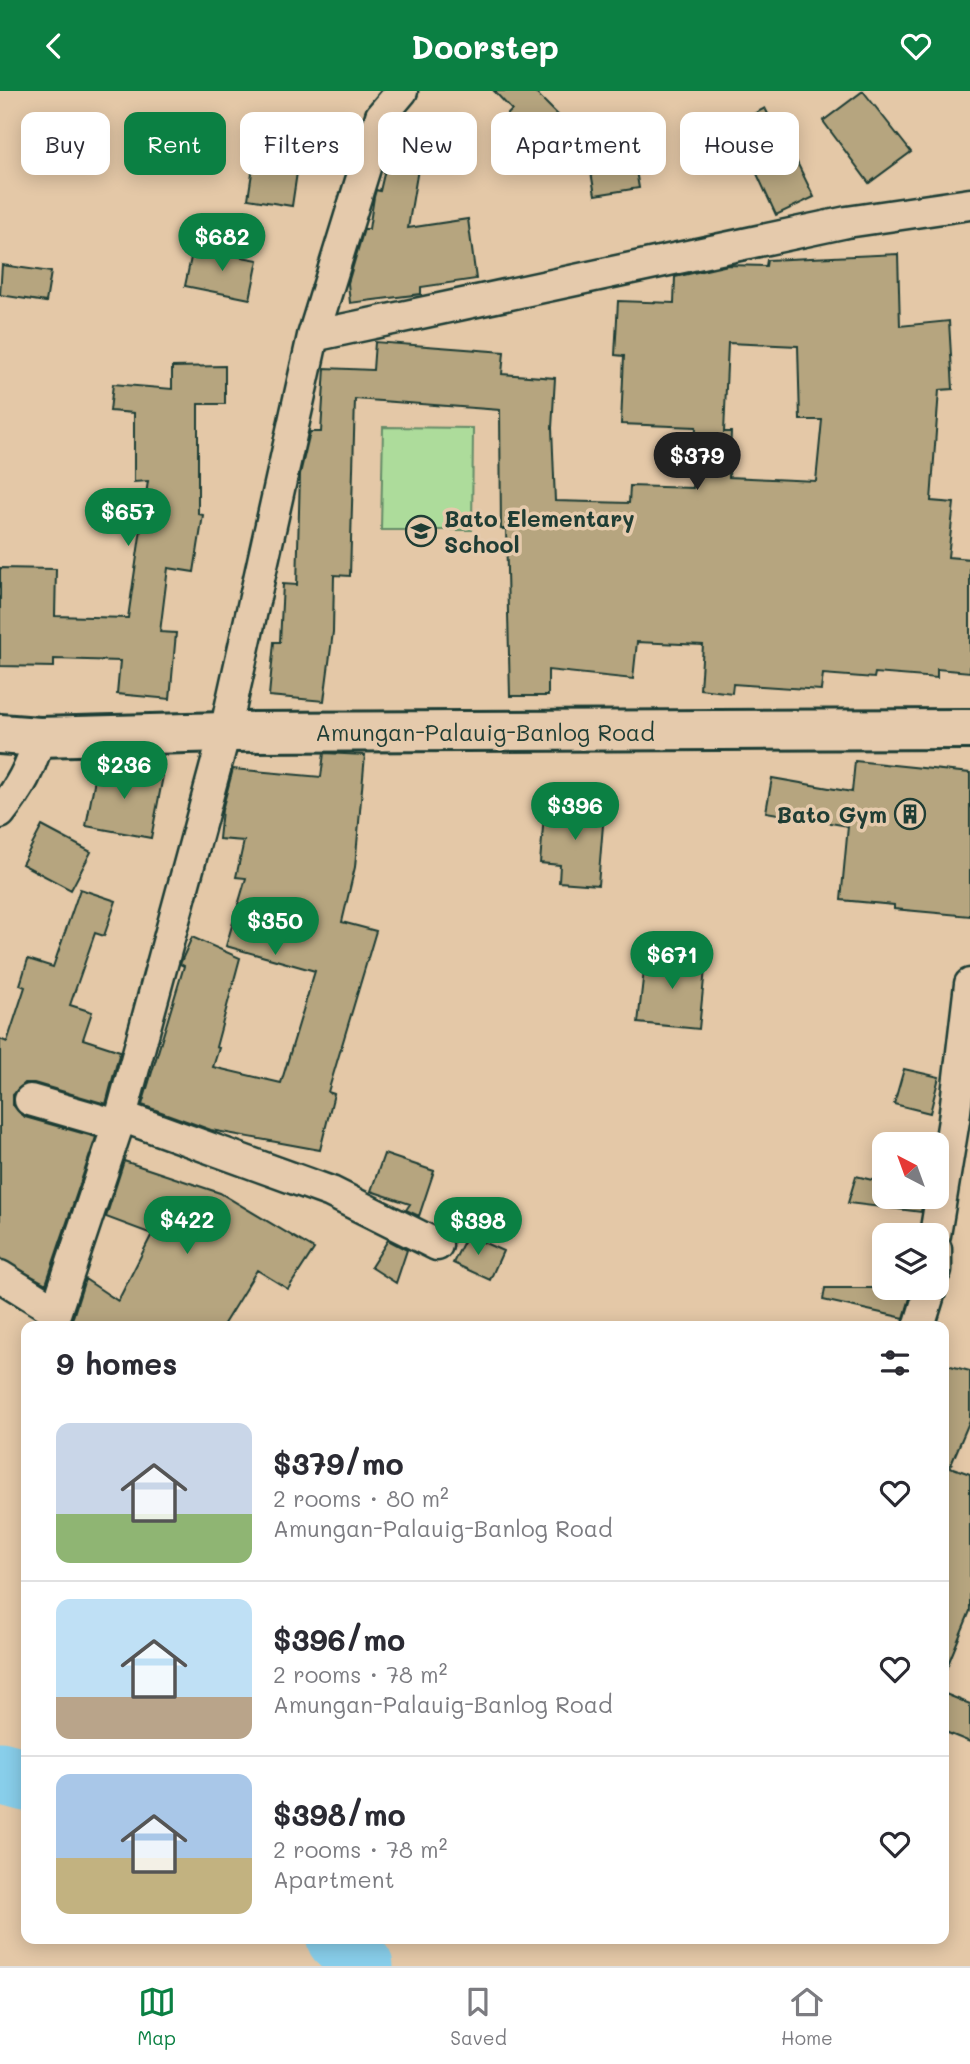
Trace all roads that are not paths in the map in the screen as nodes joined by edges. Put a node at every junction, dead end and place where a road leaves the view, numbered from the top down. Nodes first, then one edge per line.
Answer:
1 (402, 91) edge
2 (970, 204) edge
3 (313, 336) junction
4 (970, 729) edge
5 (225, 732) junction
6 (0, 734) edge
7 (39, 737) junction
8 (0, 813) edge
9 (970, 984) edge
10 (30, 1101) dead end
11 (119, 1120) junction
12 (937, 1223) edge
13 (437, 1245) dead end
14 (0, 1276) edge
15 (927, 1300) edge
16 (921, 1321) edge

1 - 3 street
2 - 3 street
3 - 5 street
4 - 5 main road, Amungan-Palauig-Banlog Road
5 - 7 main road, Amungan-Palauig-Banlog Road
5 - 11 street
6 - 7 main road, Amungan-Palauig-Banlog Road
7 - 8 street
9 - 12 street
10 - 11 street
11 - 13 street
11 - 14 street
15 - 16 street

